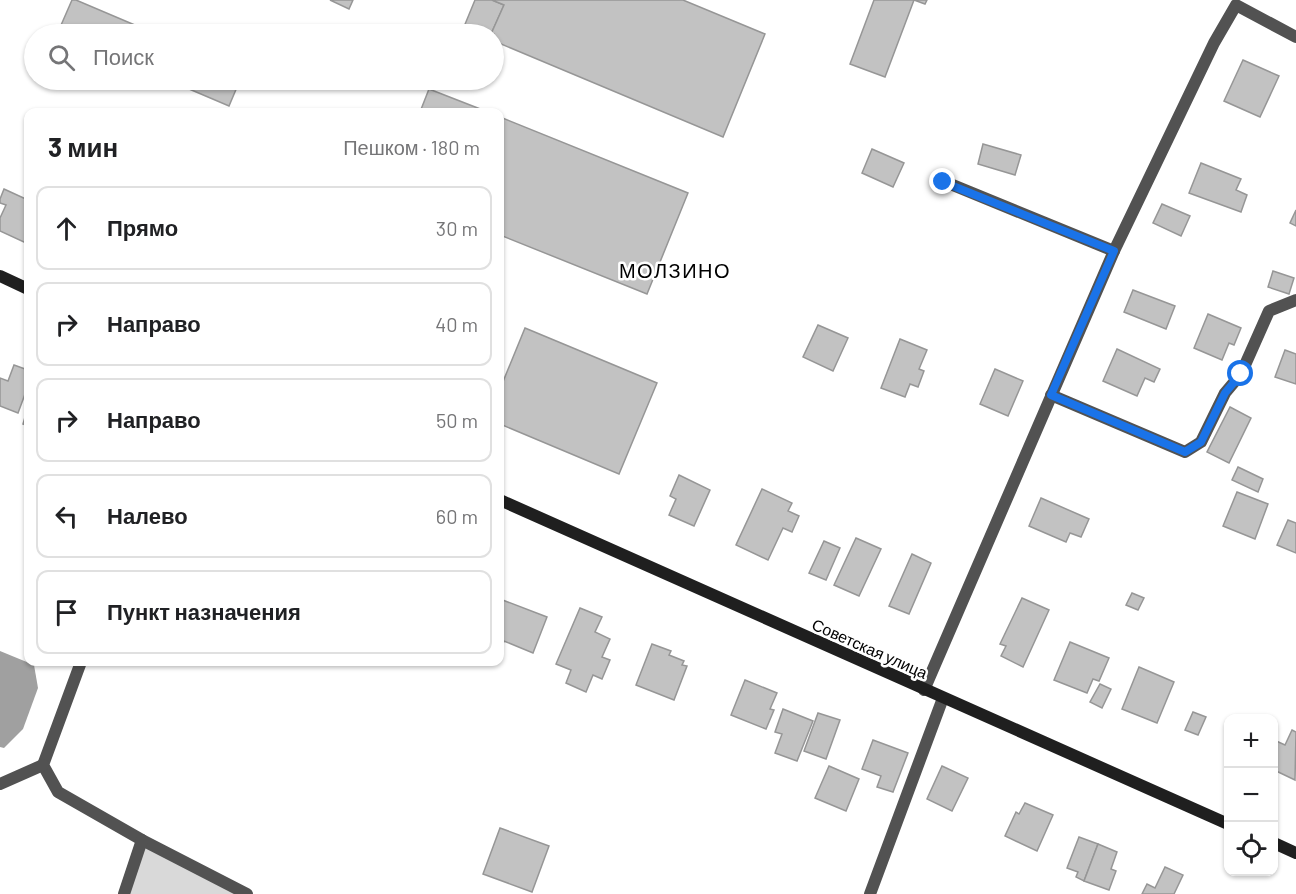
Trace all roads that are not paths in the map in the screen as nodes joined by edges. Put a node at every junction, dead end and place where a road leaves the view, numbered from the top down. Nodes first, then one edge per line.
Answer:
1 (1296, 37) edge
2 (943, 182) dead end
3 (1114, 251) junction
4 (0, 276) edge
5 (24, 287) edge
6 (1296, 300) edge
7 (1051, 395) junction
8 (504, 502) edge
9 (79, 666) edge
10 (924, 690) junction
11 (943, 698) junction
12 (42, 765) junction
13 (0, 784) edge
14 (1224, 822) edge
15 (142, 840) junction
16 (1278, 845) edge
17 (1296, 853) edge
18 (124, 894) edge
19 (247, 894) edge
20 (870, 894) edge

1 - 3 street
2 - 3 street
3 - 7 street
4 - 5 street
6 - 7 street
7 - 10 street
8 - 10 street, Советская улица
9 - 12 street
10 - 11 street, Советская улица
11 - 14 street, Советская улица
11 - 20 street
12 - 13 street
12 - 15 street
15 - 18 street
15 - 19 street
16 - 17 street

